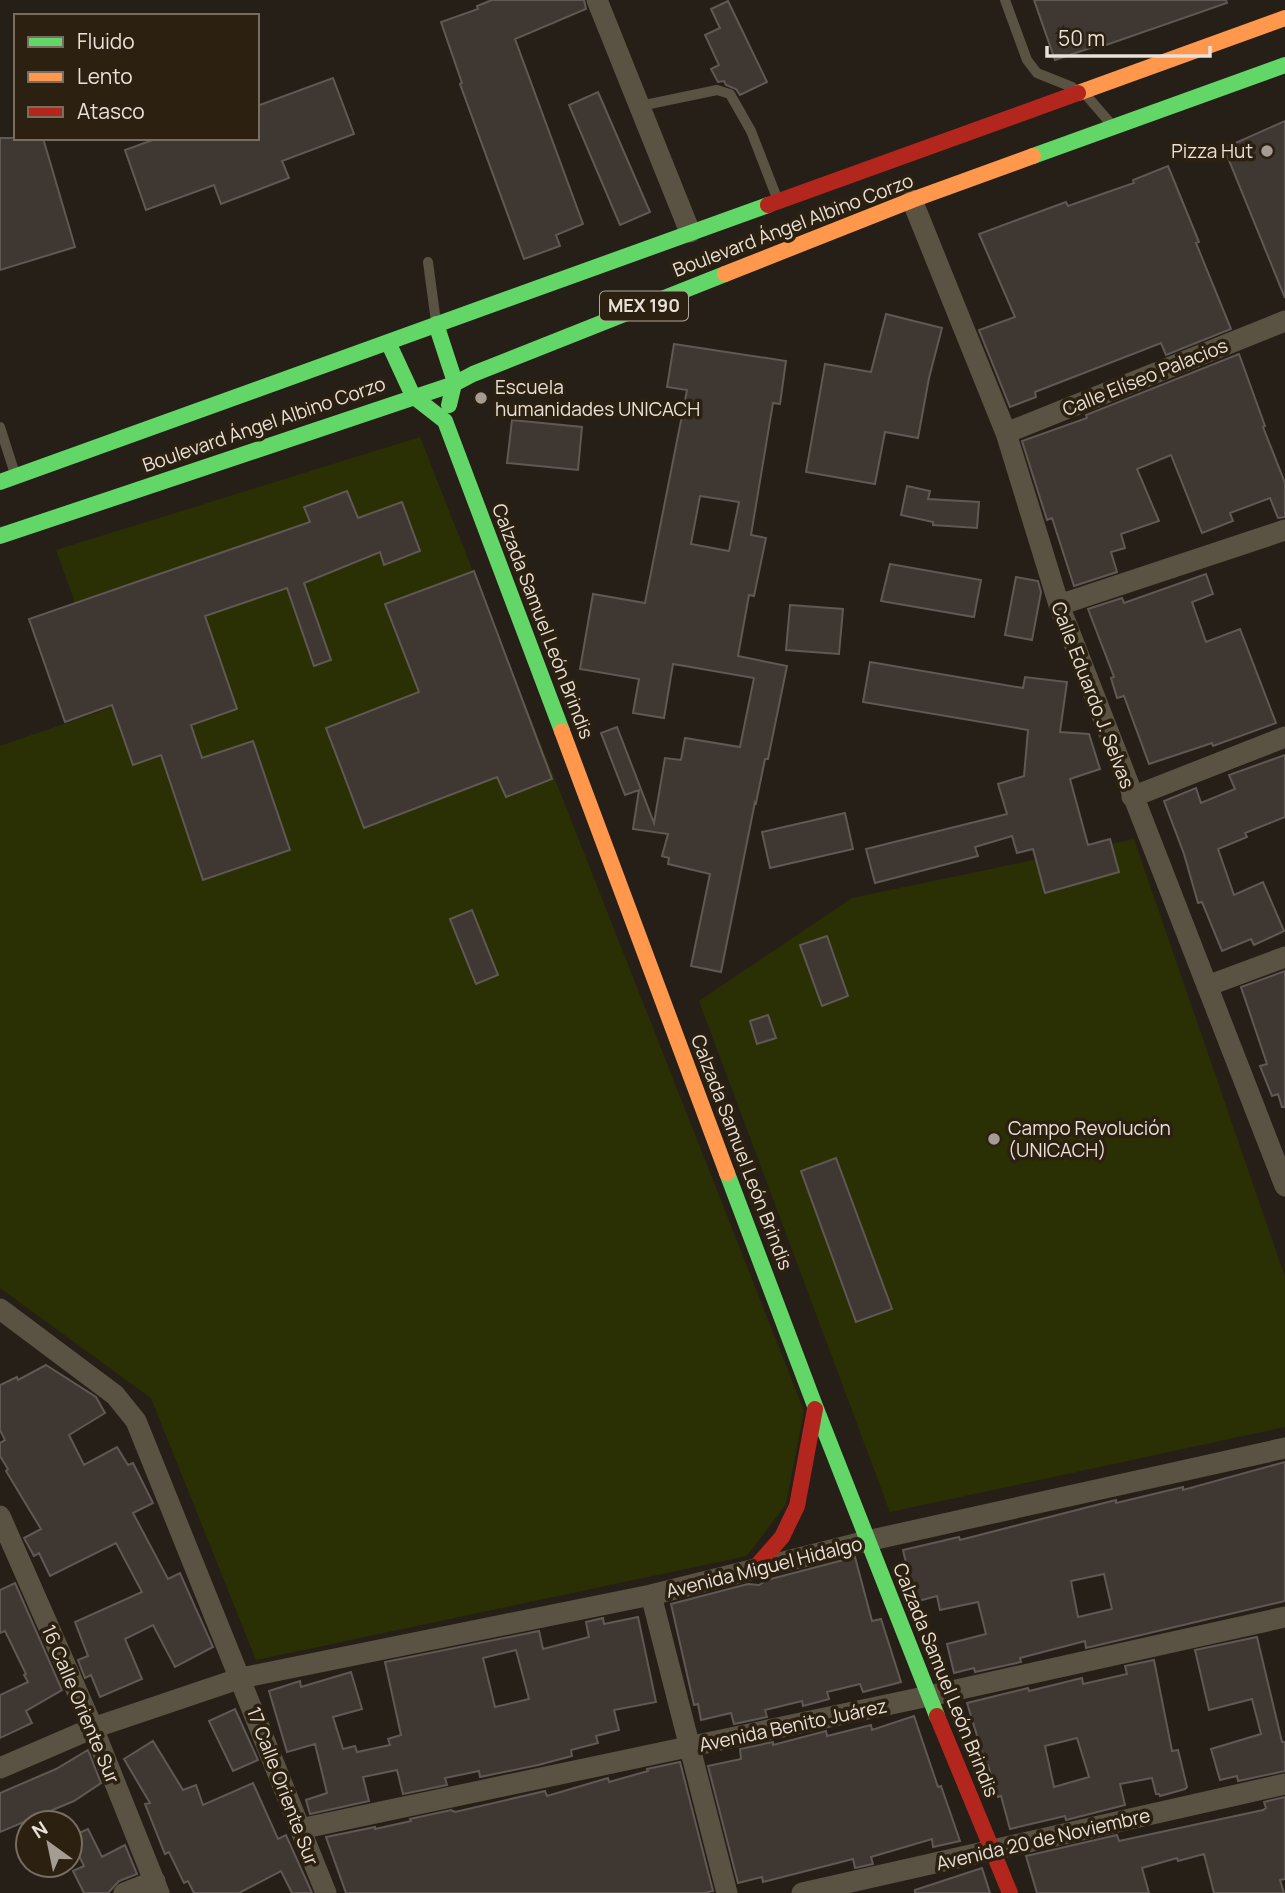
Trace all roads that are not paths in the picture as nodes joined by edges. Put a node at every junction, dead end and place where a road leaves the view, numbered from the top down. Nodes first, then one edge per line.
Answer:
1 (597, 0) edge
2 (1005, 0) edge
3 (1269, 0) edge
4 (1281, 19) edge
5 (1285, 65) edge
6 (1082, 91) junction
7 (640, 106) junction
8 (1114, 127) junction
9 (778, 200) junction
10 (912, 200) junction
11 (690, 232) junction
12 (428, 262) dead end
13 (1285, 321) edge
14 (436, 324) junction
15 (388, 342) junction
16 (454, 384) junction
17 (413, 396) junction
18 (445, 421) junction
19 (0, 427) edge
20 (1006, 433) junction
21 (8, 479) edge
22 (1285, 530) edge
23 (0, 536) edge
24 (1059, 605) junction
25 (1285, 737) edge
26 (1132, 797) junction
27 (1285, 957) edge
28 (1207, 986) junction
29 (1284, 1176) edge
30 (0, 1309) edge
31 (815, 1406) junction
32 (1285, 1448) edge
33 (0, 1516) edge
34 (867, 1541) junction
35 (754, 1569) junction
36 (651, 1595) junction
37 (1285, 1617) edge
38 (241, 1678) junction
39 (929, 1696) junction
40 (93, 1728) junction
41 (690, 1747) junction
42 (0, 1768) edge
43 (1285, 1784) edge
44 (300, 1829) junction
45 (993, 1850) junction
46 (157, 1887) edge
47 (124, 1893) edge
48 (326, 1893) edge
49 (727, 1893) edge
50 (802, 1893) edge
51 (1010, 1893) edge

1 - 7 street
2 - 6 lane
3 - 4 street
4 - 6 main road, Boulevard Ángel Albino Corzo / MEX 190
5 - 8 main road, Boulevard Ángel Albino Corzo / MEX 190
6 - 8 lane
6 - 9 main road, Boulevard Ángel Albino Corzo / MEX 190
7 - 9 lane
7 - 11 street
8 - 10 main road, Boulevard Ángel Albino Corzo / MEX 190
9 - 11 main road, Boulevard Ángel Albino Corzo / MEX 190
10 - 16 main road, Boulevard Ángel Albino Corzo / MEX 190
10 - 20 street, Calle Eduardo J. Selvas
11 - 14 main road, Boulevard Ángel Albino Corzo / MEX 190
12 - 14 lane
13 - 20 street, Calle Elíseo Palacios
14 - 15 main road, Boulevard Ángel Albino Corzo / MEX 190
14 - 16 main road
15 - 17 main road
15 - 21 main road, Boulevard Ángel Albino Corzo / MEX 190
16 - 17 main road, Boulevard Ángel Albino Corzo / MEX 190
16 - 18 main road
17 - 18 main road
17 - 23 main road, Boulevard Ángel Albino Corzo / MEX 190
18 - 31 main road, Calzada Samuel León Brindis
19 - 21 lane
20 - 24 street, Calle Eduardo J. Selvas
22 - 24 street
24 - 26 street, Calle Eduardo J. Selvas
25 - 26 street
26 - 28 street, Calle Eduardo J. Selvas
27 - 28 street
28 - 29 street, Calle Eduardo J. Selvas
30 - 38 street, 17 Calle Oriente Sur
31 - 34 main road, Calzada Samuel León Brindis
31 - 35 main road
32 - 34 street, Avenida Miguel Hidalgo
33 - 40 street, 16 Calle Oriente Sur
34 - 35 street, Avenida Miguel Hidalgo
34 - 39 main road, Calzada Samuel León Brindis
35 - 36 street, Avenida Miguel Hidalgo
36 - 38 street, Avenida Miguel Hidalgo
36 - 41 street
37 - 39 street, Avenida Benito Juárez
38 - 40 street, Avenida Miguel Hidalgo
38 - 44 street, 17 Calle Oriente Sur
39 - 41 street, Avenida Benito Juárez
39 - 45 main road, Calzada Samuel León Brindis
40 - 42 street, Avenida Miguel Hidalgo
40 - 46 street, 16 Calle Oriente Sur
41 - 44 street, Avenida Benito Juárez
41 - 49 street
43 - 45 street, Avenida 20 de Noviembre
44 - 48 street, 17 Calle Oriente Sur
45 - 50 street, Avenida 20 de Noviembre
45 - 51 main road, Calzada Samuel León Brindis
46 - 47 street

